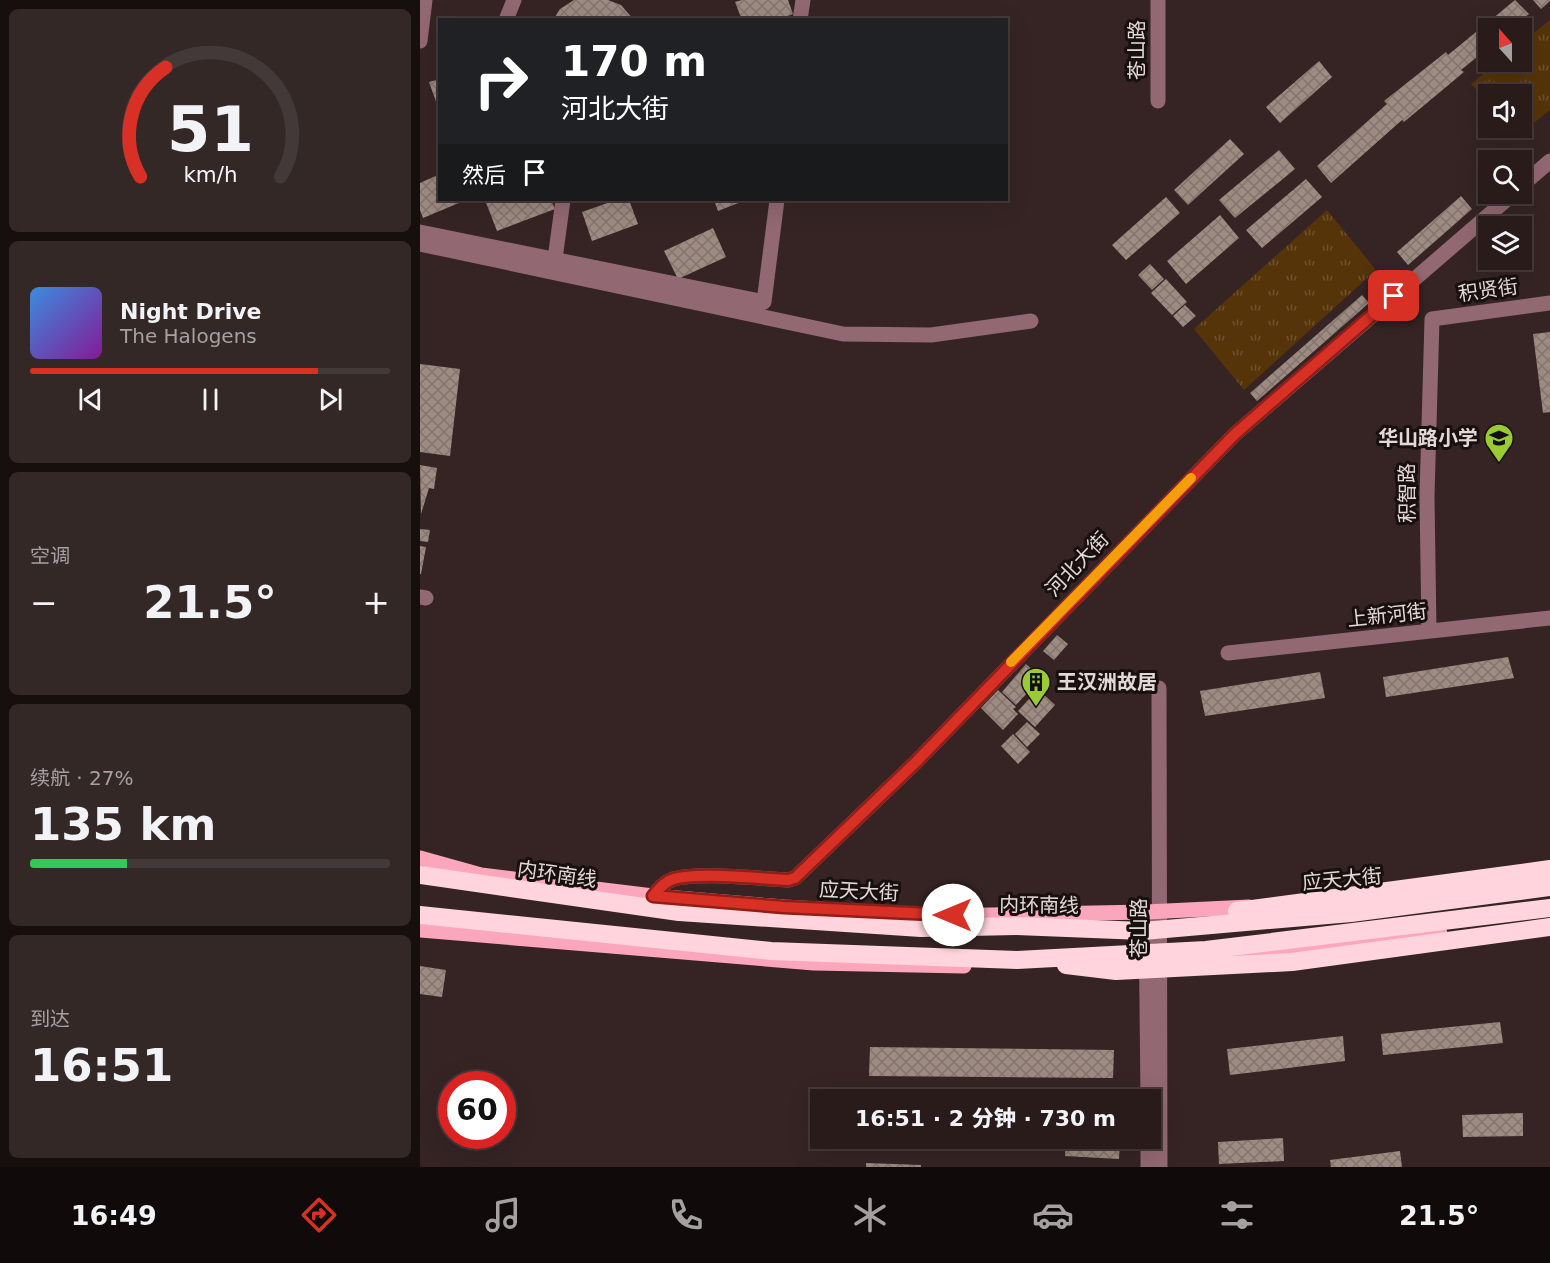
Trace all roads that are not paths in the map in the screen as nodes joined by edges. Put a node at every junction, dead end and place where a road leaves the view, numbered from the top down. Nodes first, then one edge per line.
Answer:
1 (425, 0) edge
2 (514, 0) edge
3 (803, 0) edge
4 (1158, 0) edge
5 (507, 18) edge
6 (800, 18) edge
7 (420, 41) edge
8 (1158, 101) dead end
9 (1550, 161) edge
10 (1532, 177) edge
11 (563, 201) edge
12 (777, 201) edge
13 (1501, 204) edge
14 (420, 232) edge
15 (420, 244) edge
16 (555, 259) junction
17 (1550, 303) edge
18 (1432, 319) joint
19 (1031, 321) dead end
20 (1550, 618) edge
21 (1429, 631) junction
22 (1228, 653) dead end
23 (1159, 688) dead end
24 (420, 858) edge
25 (420, 868) edge
26 (1550, 869) edge
27 (420, 875) edge
28 (1550, 877) edge
29 (474, 885) junction
30 (1550, 887) edge
31 (653, 896) junction
32 (1550, 908) edge
33 (1153, 912) junction
34 (422, 919) edge
35 (1550, 920) edge
36 (1016, 926) junction
37 (1550, 927) edge
38 (1017, 960) junction
39 (1154, 963) junction
40 (1148, 1089) edge
41 (1148, 1149) edge
42 (1148, 1167) edge
43 (1160, 1167) edge

1 - 7 street
2 - 5 street
3 - 6 street
4 - 8 street, 苍山路
9 - 10 street
11 - 16 street
12 - 16 street
13 - 31 street, 河北大街
14 - 16 street
15 - 19 street
17 - 18 street, 积贤街
18 - 21 street, 积智路
20 - 21 street, 上新河街
21 - 22 street, 上新河街
23 - 33 street, 苍山路
24 - 31 main road, 应天大街
25 - 29 highway
26 - 36 highway
27 - 29 highway, 内环南线
28 - 33 main road, 应天大街
29 - 36 highway, 内环南线
30 - 36 highway, 内环南线
31 - 33 main road, 应天大街
32 - 38 highway
33 - 39 street, 苍山路
34 - 38 highway
34 - 39 main road
35 - 39 main road
37 - 38 highway
39 - 40 street, 苍山路
39 - 43 street, 苍山路
41 - 42 street

